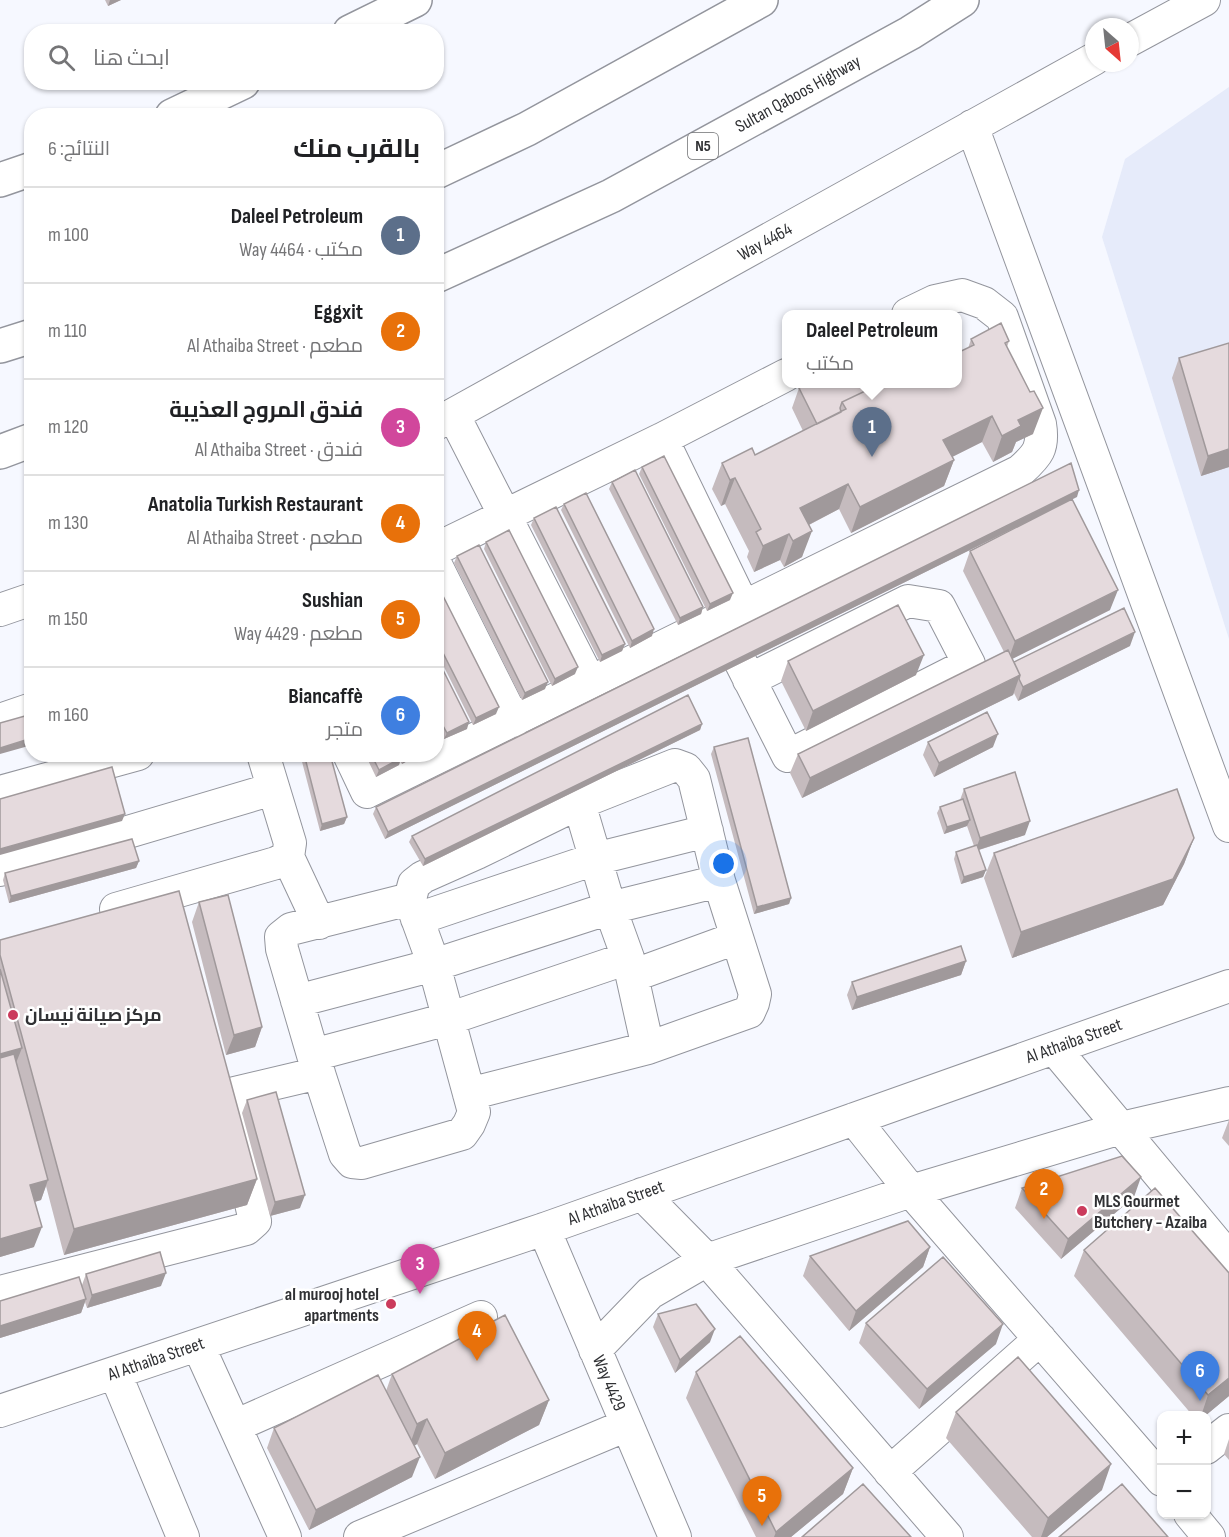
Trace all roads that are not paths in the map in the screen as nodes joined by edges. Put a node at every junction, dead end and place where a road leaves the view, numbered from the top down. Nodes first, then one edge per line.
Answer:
1 (415, 0) edge
2 (761, 0) edge
3 (962, 0) edge
4 (1204, 0) edge
5 (366, 24) edge
6 (1139, 35) edge
7 (1085, 64) edge
8 (226, 90) edge
9 (189, 108) edge
10 (972, 126) junction
11 (444, 168) edge
12 (24, 172) edge
13 (0, 180) edge
14 (444, 272) edge
15 (918, 310) edge
16 (24, 338) edge
17 (0, 346) edge
18 (782, 377) edge
19 (445, 420) edge
20 (662, 439) junction
21 (24, 443) edge
22 (0, 452) edge
23 (506, 515) junction
24 (444, 545) edge
25 (444, 581) edge
26 (24, 602) edge
27 (744, 608) junction
28 (0, 610) edge
29 (745, 671) joint
30 (590, 682) junction
31 (24, 712) edge
32 (0, 720) edge
33 (514, 721) junction
34 (444, 760) edge
35 (109, 762) edge
36 (265, 762) edge
37 (353, 762) edge
38 (441, 762) edge
39 (273, 789) junction
40 (0, 792) edge
41 (579, 803) junction
42 (1229, 826) edge
43 (707, 831) junction
44 (288, 857) junction
45 (595, 859) junction
46 (0, 870) edge
47 (719, 881) junction
48 (610, 908) junction
49 (413, 909) junction
50 (89, 916) edge
51 (319, 923) junction
52 (736, 938) junction
53 (434, 965) junction
54 (630, 967) junction
55 (1229, 986) edge
56 (297, 1001) junction
57 (448, 1018) junction
58 (648, 1048) junction
59 (1054, 1048) junction
60 (316, 1064) junction
61 (469, 1094) junction
62 (1229, 1103) edge
63 (854, 1119) junction
64 (1121, 1128) junction
65 (911, 1191) junction
66 (642, 1194) junction
67 (544, 1229) junction
68 (1229, 1258) edge
69 (706, 1260) junction
70 (0, 1292) edge
71 (481, 1317) dead end
72 (1040, 1339) junction
73 (198, 1345) junction
74 (595, 1350) junction
75 (115, 1373) junction
76 (0, 1411) edge
77 (627, 1425) junction
78 (235, 1426) junction
79 (1229, 1430) edge
80 (1211, 1444) edge
81 (890, 1472) junction
82 (1157, 1475) edge
83 (1193, 1519) edge
84 (183, 1537) edge
85 (285, 1537) edge
86 (360, 1537) edge
87 (675, 1537) edge
88 (947, 1537) edge
89 (1209, 1537) edge

1 - 5 main road
2 - 11 main road
3 - 14 main road, Sultan Qaboos Highway / N5
4 - 6 street
7 - 10 street, Way 4464
8 - 9 main road
10 - 19 street, Way 4464
10 - 42 street
12 - 13 main road
15 - 27 street
16 - 17 main road
18 - 20 street
19 - 23 street
20 - 23 street
20 - 27 street
21 - 22 main road
23 - 24 street
23 - 30 street
25 - 33 street
26 - 28 street
27 - 30 street
29 - 29 street
30 - 33 street
31 - 32 street
33 - 34 street
35 - 40 street
36 - 39 street
37 - 38 street
39 - 44 street
39 - 46 street
41 - 43 street
41 - 45 street
41 - 49 street
43 - 45 street
43 - 47 street
44 - 50 street
44 - 51 street
45 - 48 street
45 - 49 street
47 - 48 street
47 - 52 street
48 - 53 street
48 - 54 street
49 - 51 street
49 - 53 street
51 - 56 street
52 - 54 street
52 - 58 street
53 - 56 street
53 - 57 street
54 - 57 street
54 - 58 street
55 - 59 street, Al Athaiba Street
56 - 60 street
57 - 60 street
57 - 61 street
58 - 61 street
59 - 63 street, Al Athaiba Street
59 - 64 street
60 - 61 street
60 - 70 street
62 - 64 street
63 - 65 street
63 - 66 street, Al Athaiba Street
64 - 65 street
64 - 68 street
65 - 69 street
65 - 72 street
66 - 67 street, Al Athaiba Street
66 - 69 street
67 - 73 street, Al Athaiba Street
67 - 74 street, Way 4429
69 - 74 street
69 - 81 street
71 - 78 street
72 - 81 street
72 - 82 street
73 - 75 street, Al Athaiba Street
73 - 78 street
74 - 77 street, Way 4429
75 - 76 street, Al Athaiba Street
75 - 84 street
77 - 86 street
77 - 87 street, Way 4429
78 - 85 street
79 - 80 street
81 - 88 street
83 - 89 street

